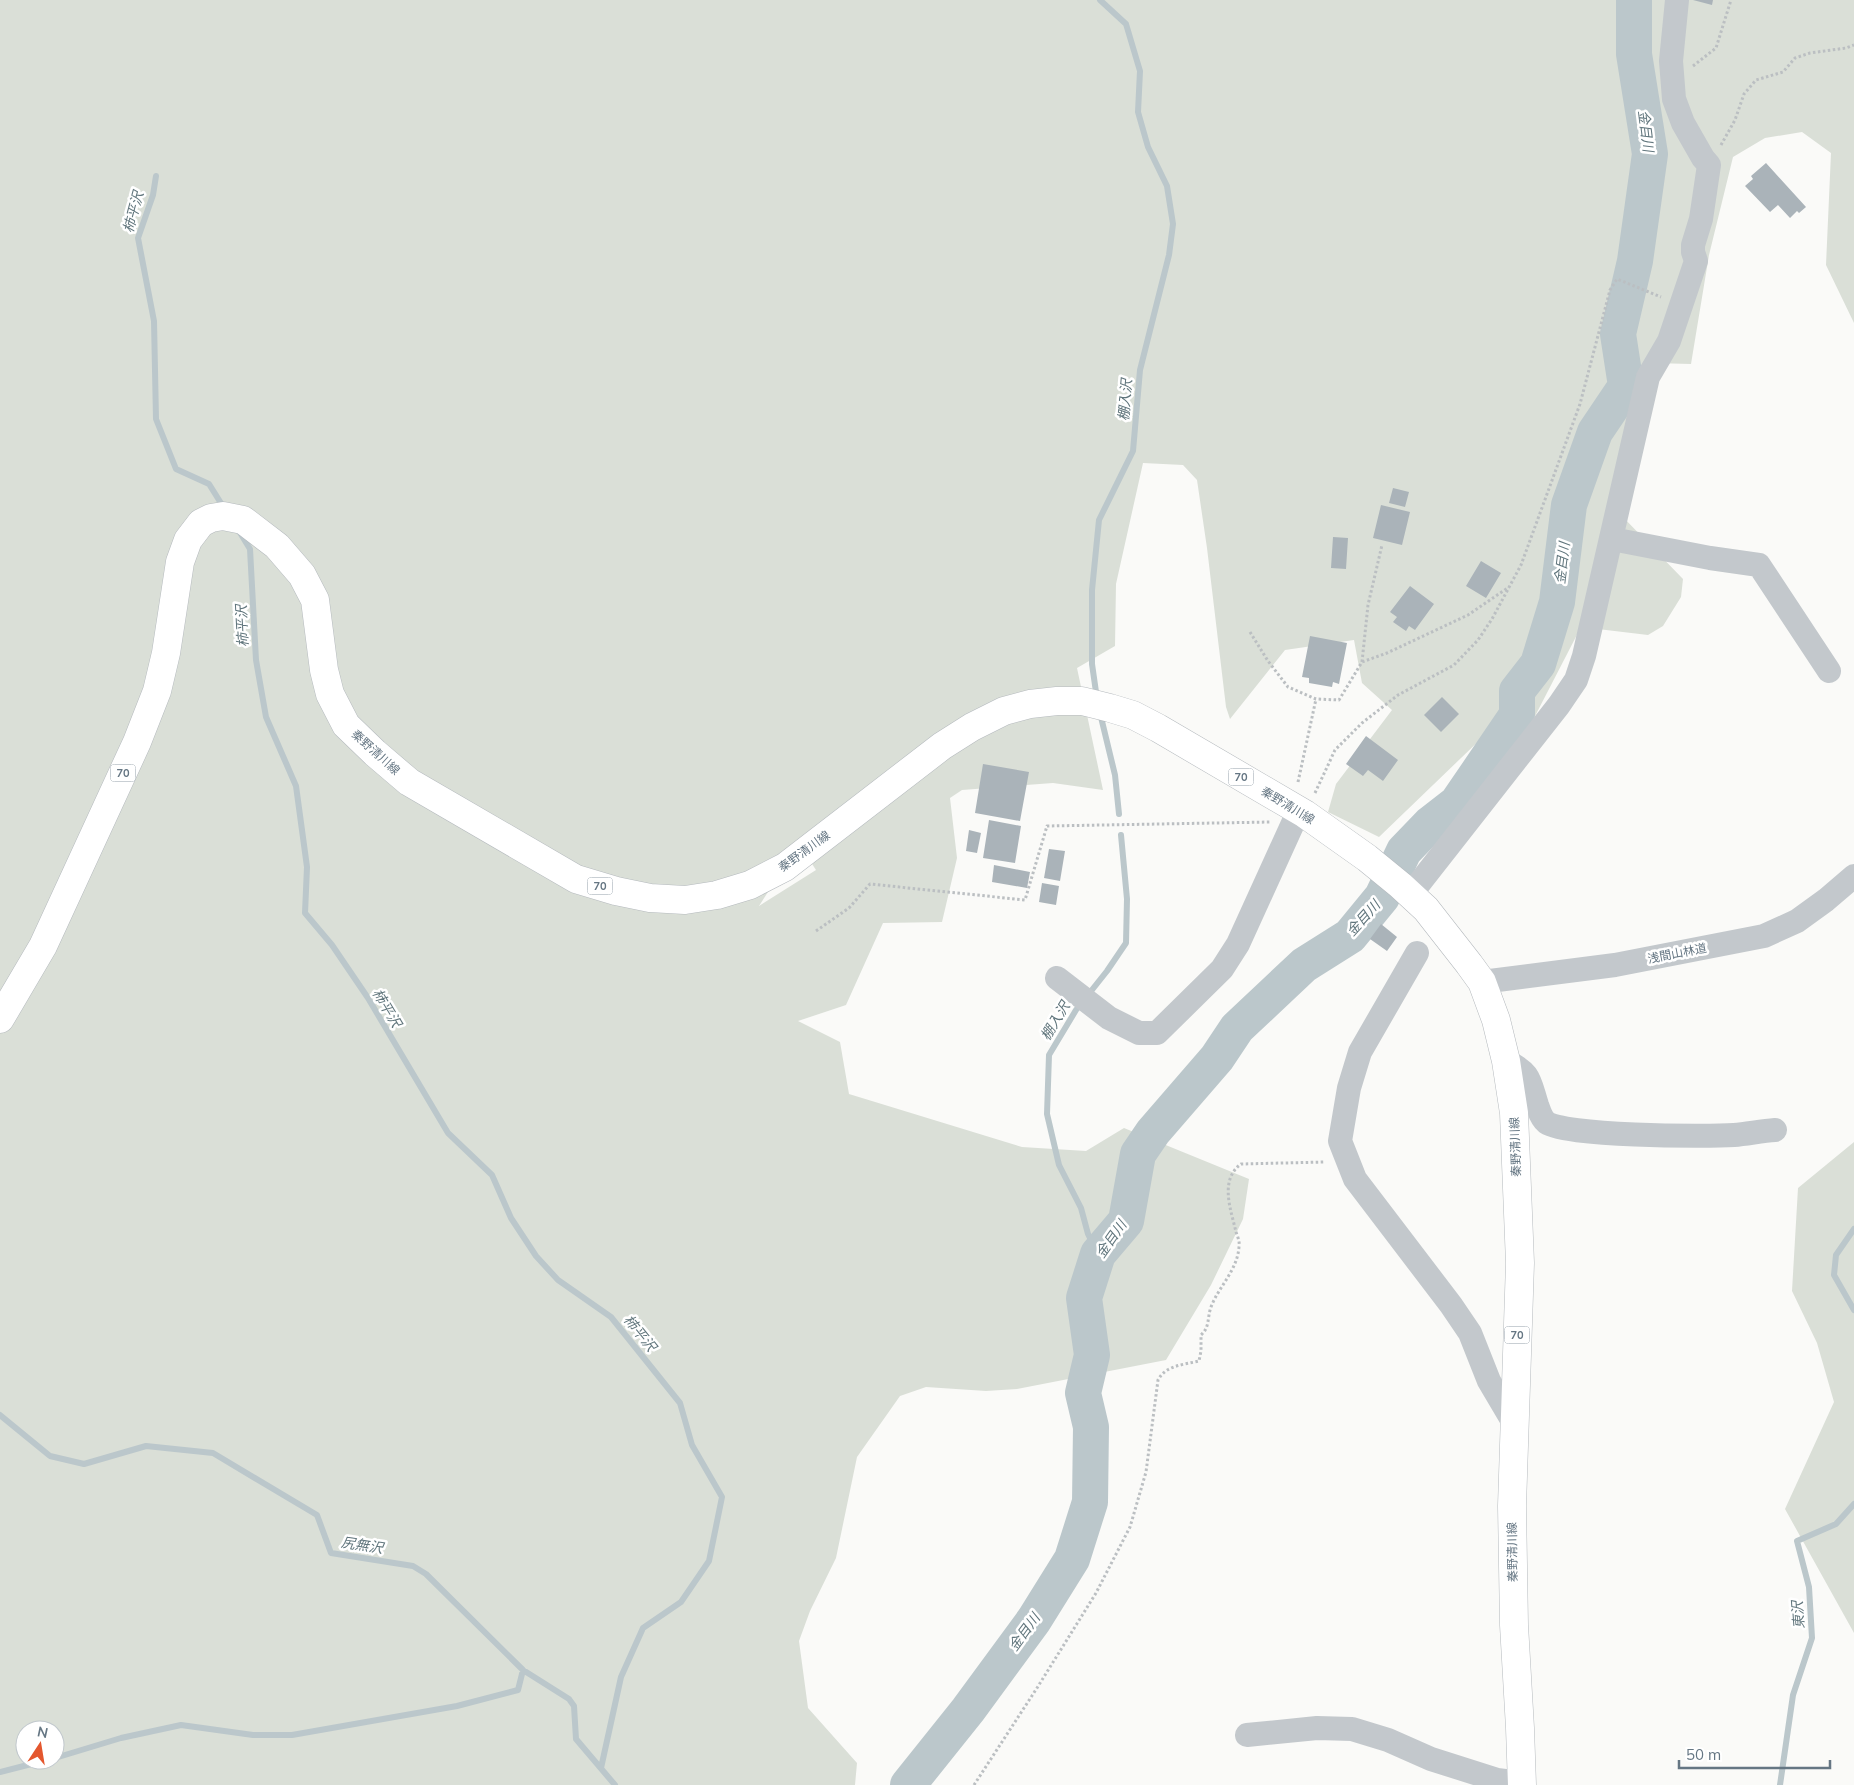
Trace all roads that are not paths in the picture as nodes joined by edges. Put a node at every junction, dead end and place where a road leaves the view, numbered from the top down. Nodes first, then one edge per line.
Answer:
1 (1677, 0) edge
2 (1612, 539) junction
3 (1830, 671) dead end
4 (1299, 811) junction
5 (1854, 876) edge
6 (1405, 890) junction
7 (1416, 953) dead end
8 (1057, 978) dead end
9 (1482, 982) junction
10 (0, 1019) edge
11 (1506, 1062) junction
12 (1775, 1130) dead end
13 (1515, 1425) junction
14 (1247, 1735) dead end
15 (1522, 1784) edge

1 - 2 street
2 - 3 street
2 - 6 street
4 - 6 main road, 秦野清川線 / 70
4 - 8 street
4 - 10 main road, 秦野清川線 / 70
5 - 9 street, 浅間山林道
6 - 9 main road, 秦野清川線 / 70
7 - 13 street
9 - 11 main road, 秦野清川線 / 70
11 - 12 street
11 - 13 main road, 秦野清川線 / 70
13 - 15 main road, 秦野清川線 / 70
14 - 15 street

